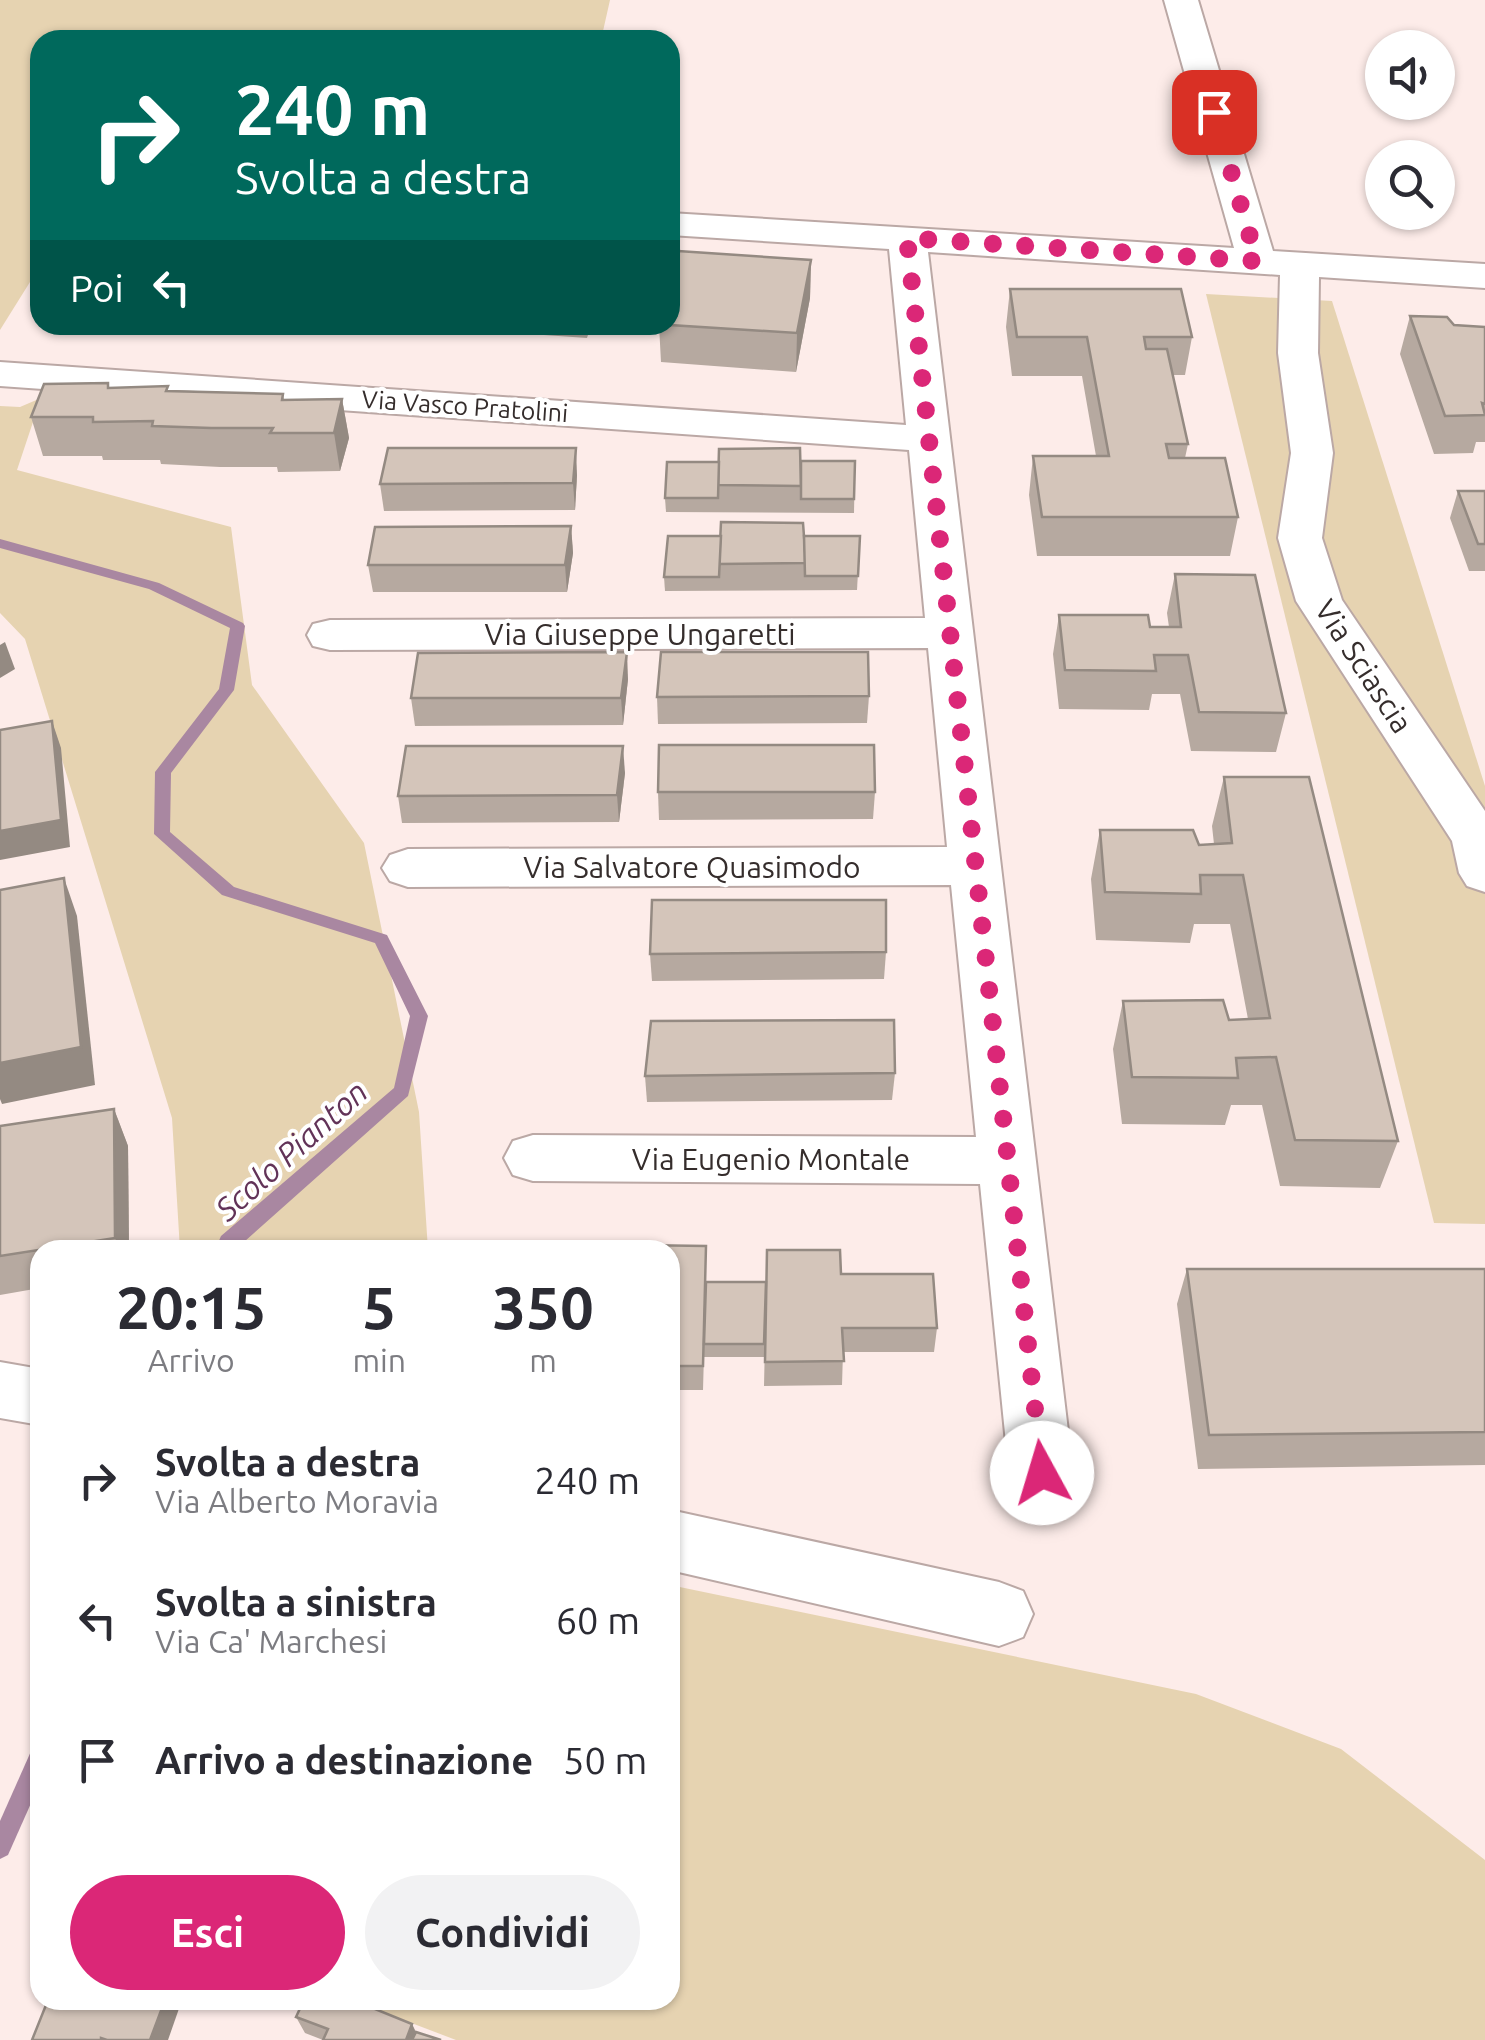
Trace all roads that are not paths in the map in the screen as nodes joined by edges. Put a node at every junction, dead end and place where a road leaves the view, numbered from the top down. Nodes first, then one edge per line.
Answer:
1 (1182, 0) edge
2 (680, 225) edge
3 (907, 238) junction
4 (1279, 262) junction
5 (1485, 276) edge
6 (0, 374) edge
7 (929, 439) junction
8 (951, 633) junction
9 (330, 635) dead end
10 (976, 866) junction
11 (408, 868) dead end
12 (1485, 873) edge
13 (533, 1158) dead end
14 (1008, 1161) junction
15 (0, 1390) edge
16 (30, 1395) edge
17 (1042, 1473) dead end
18 (680, 1542) edge
19 (998, 1614) dead end

1 - 4 street, Via Sciascia
2 - 3 street
3 - 4 street
3 - 7 street
4 - 5 street
4 - 12 street, Via Sciascia
6 - 7 street, Via Vasco Pratolini
7 - 8 street
8 - 9 street, Via Giuseppe Ungaretti
8 - 10 street
10 - 11 street, Via Salvatore Quasimodo
10 - 14 street
13 - 14 street, Via Eugenio Montale
14 - 17 street
15 - 16 street
18 - 19 street

